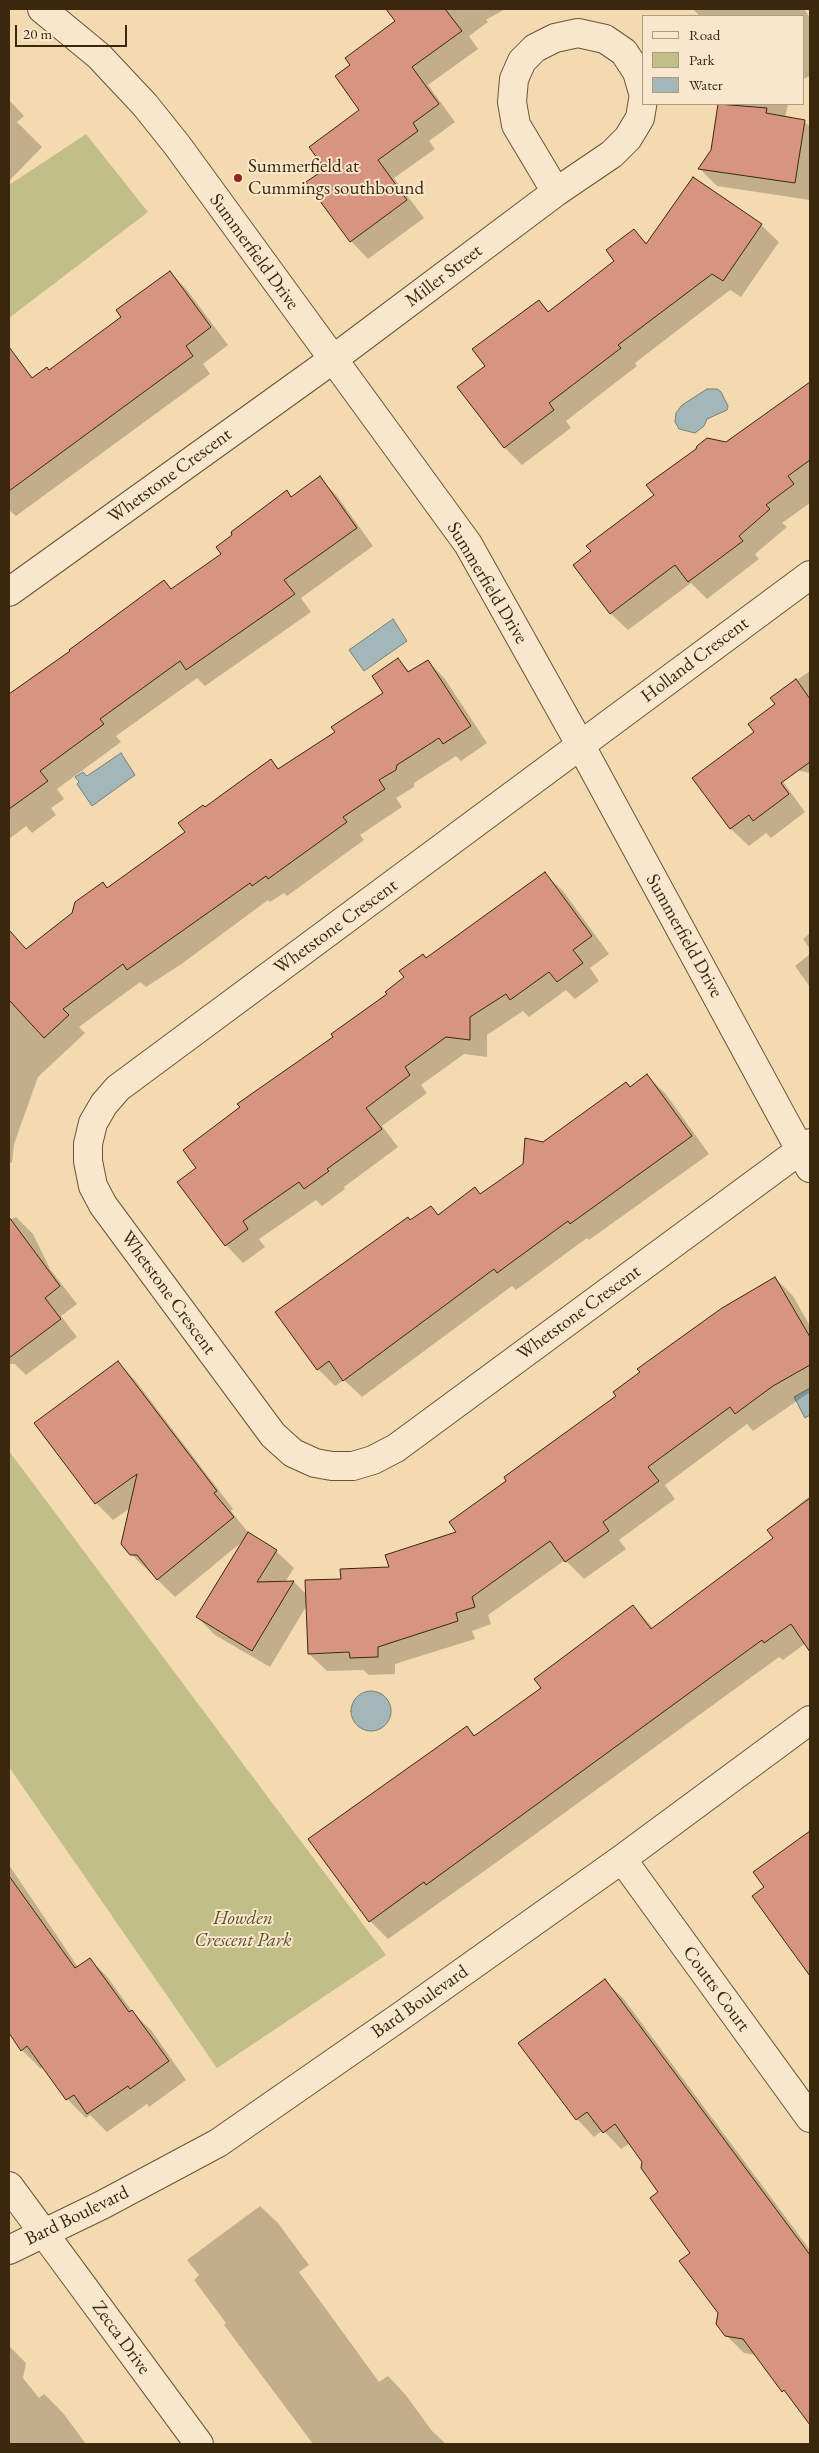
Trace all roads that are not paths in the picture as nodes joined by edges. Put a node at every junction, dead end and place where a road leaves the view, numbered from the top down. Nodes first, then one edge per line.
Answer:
1 (42, 9) edge
2 (642, 89) edge
3 (642, 105) edge
4 (556, 192) junction
5 (332, 360) junction
6 (810, 575) edge
7 (9, 592) edge
8 (581, 746) junction
9 (807, 1154) edge
10 (810, 1720) edge
11 (622, 1859) junction
12 (810, 2118) edge
13 (9, 2186) edge
14 (43, 2232) junction
15 (9, 2250) edge
16 (199, 2444) edge

1 - 5 street, Summerfield Drive
2 - 4 street
3 - 4 street, Miller Street
4 - 5 street, Miller Street
5 - 7 street, Whetstone Crescent
5 - 8 street, Summerfield Drive
6 - 8 street, Holland Crescent
8 - 9 street, Summerfield Drive
8 - 9 street, Whetstone Crescent
10 - 11 street, Bard Boulevard
11 - 12 street, Coutts Court
11 - 14 street, Bard Boulevard
13 - 14 street, Zecca Drive
14 - 15 street, Bard Boulevard
14 - 16 street, Zecca Drive

